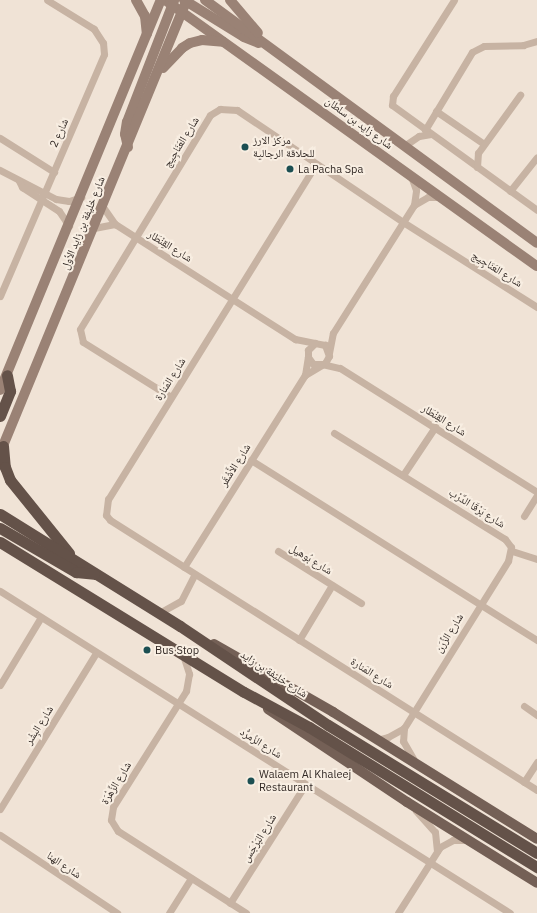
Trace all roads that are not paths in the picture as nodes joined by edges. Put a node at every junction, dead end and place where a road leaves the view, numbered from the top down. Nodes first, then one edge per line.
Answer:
1 (47, 0) edge
2 (136, 0) edge
3 (161, 0) edge
4 (205, 0) edge
5 (230, 0) edge
6 (454, 0) edge
7 (179, 1) edge
8 (182, 12) junction
9 (147, 38) junction
10 (537, 40) edge
11 (226, 43) junction
12 (269, 46) junction
13 (157, 74) junction
14 (520, 95) dead end
15 (436, 111) junction
16 (428, 132) junction
17 (0, 138) edge
18 (484, 144) junction
19 (404, 146) junction
20 (128, 147) junction
21 (478, 153) junction
22 (537, 157) edge
23 (465, 158) junction
24 (316, 164) junction
25 (477, 167) junction
26 (0, 170) edge
27 (54, 172) junction
28 (409, 174) junction
29 (510, 191) junction
30 (82, 196) junction
31 (43, 197) junction
32 (443, 198) junction
33 (414, 205) junction
34 (103, 207) junction
35 (537, 210) edge
36 (403, 222) junction
37 (115, 224) junction
38 (69, 226) junction
39 (94, 228) junction
40 (135, 237) junction
41 (537, 243) edge
42 (537, 266) edge
43 (0, 296) edge
44 (232, 299) junction
45 (537, 307) edge
46 (333, 333) junction
47 (295, 339) junction
48 (316, 343) junction
49 (329, 353) junction
50 (308, 356) junction
51 (322, 364) junction
52 (340, 368) junction
53 (7, 375) junction
54 (305, 375) junction
55 (0, 390) edge
56 (171, 397) junction
57 (0, 416) edge
58 (435, 427) junction
59 (334, 432) dead end
60 (2, 450) edge
61 (251, 460) junction
62 (403, 475) junction
63 (537, 492) edge
64 (537, 495) edge
65 (0, 514) edge
66 (524, 516) dead end
67 (0, 528) edge
68 (0, 542) edge
69 (278, 551) dead end
70 (512, 551) junction
71 (0, 552) edge
72 (17, 552) junction
73 (537, 559) edge
74 (78, 563) junction
75 (184, 567) junction
76 (95, 574) junction
77 (195, 574) junction
78 (332, 585) junction
79 (0, 591) edge
80 (361, 603) dead end
81 (480, 603) junction
82 (159, 613) junction
83 (41, 617) junction
84 (180, 626) junction
85 (300, 640) junction
86 (537, 640) edge
87 (96, 653) junction
88 (183, 654) junction
89 (0, 685) edge
90 (244, 692) junction
91 (178, 704) junction
92 (524, 706) dead end
93 (413, 712) junction
94 (537, 715) edge
95 (404, 728) junction
96 (377, 740) junction
97 (537, 762) edge
98 (416, 764) junction
99 (524, 782) junction
100 (305, 785) junction
101 (537, 790) edge
102 (407, 802) junction
103 (0, 809) edge
104 (0, 835) edge
105 (537, 839) edge
106 (469, 841) junction
107 (437, 851) junction
108 (537, 853) edge
109 (429, 862) junction
110 (537, 868) edge
111 (191, 878) junction
112 (537, 883) edge
113 (230, 903) junction
114 (116, 913) edge
115 (169, 913) edge
116 (246, 913) edge
117 (398, 913) edge
118 (510, 913) edge

1 - 27 street, شارع 2
2 - 9 main road
3 - 9 main road, شارع خليفة بن زايد الأول
4 - 12 main road, شارع زايد بن سلطان
5 - 12 main road
6 - 16 street
7 - 8 main road, شارع زايد بن سلطان
7 - 12 main road
7 - 20 main road
8 - 11 main road, شارع زايد بن سلطان
8 - 13 main road, شارع خليفة بن زايد الأول
9 - 30 main road, شارع خليفة بن زايد الأول
10 - 15 street
11 - 13 main road
11 - 28 main road, شارع زايد بن سلطان
12 - 19 main road, شارع زايد بن سلطان
13 - 20 main road, شارع خليفة بن زايد الأول
14 - 18 street
15 - 16 street
15 - 18 street
16 - 19 street
16 - 23 street
17 - 27 street
18 - 21 street
19 - 41 main road, شارع زايد بن سلطان
20 - 34 main road, شارع خليفة بن زايد الأول
21 - 23 street
21 - 25 street
22 - 29 street
23 - 25 street
24 - 36 street, شارع العَنَاجِيج
24 - 40 street, شارع العَنَاجِيج
24 - 44 street, شارع المَنارة
25 - 29 street
26 - 31 street
27 - 31 street, شارع 2
28 - 32 main road, شارع زايد بن سلطان
28 - 33 street
29 - 35 street
30 - 31 street
30 - 38 main road, شارع خليفة بن زايد الأول
31 - 38 street
31 - 43 street, شارع 2
32 - 33 street
32 - 42 main road, شارع زايد بن سلطان
33 - 36 street
34 - 37 street, شارع القِنْطَار
34 - 39 main road, شارع خليفة بن زايد الأول
36 - 45 street, شارع العَنَاجِيج
36 - 46 street
37 - 39 street
37 - 40 street, شارع القِنْطَار
38 - 53 main road, شارع خليفة بن زايد الأول
39 - 60 main road, شارع خليفة بن زايد الأول
40 - 44 street, شارع القِنْطَار
40 - 56 street, شارع العَنَاجِيج
44 - 47 street, شارع القِنْطَار
44 - 56 street, شارع المَنارة
46 - 48 street
46 - 49 street
47 - 48 street, شارع القِنْطَار
47 - 50 street, شارع القِنْطَار
48 - 49 street
48 - 50 street
49 - 51 street
49 - 52 street, شارع القِنْطَار
50 - 51 street
50 - 54 street, شارع الأَشْقَر
51 - 52 street, شارع القِنْطَار
51 - 54 street, شارع الأَشْقَر
52 - 58 street, شارع القِنْطَار
53 - 55 main road, شارع خليفة بن زايد الأول
53 - 57 highway
54 - 61 street, شارع الأَشْقَر
56 - 75 street, شارع المَنارة
58 - 62 street
58 - 63 street, شارع القِنْطَار
59 - 62 street, شارع بَرْقَا الدَّرْب
60 - 74 highway
61 - 75 street, شارع الأَشْقَر
61 - 81 street
62 - 70 street, شارع بَرْقَا الدَّرْب
64 - 66 street
65 - 74 highway, شارع خليفة بن زايد
67 - 76 highway
68 - 72 highway
69 - 78 street, شارع بُوهيل
70 - 73 street
70 - 81 street, شارع الزِّرَن
71 - 72 highway
72 - 88 highway
74 - 76 highway, شارع خليفة بن زايد
75 - 77 street, شارع المَنارة
76 - 82 highway, شارع خليفة بن زايد
77 - 82 street
77 - 85 street, شارع المَنارة
78 - 80 street, شارع بُوهيل
78 - 85 street, شارع بُوهيل
79 - 83 street, شارع الزُمرُّد
81 - 86 street
81 - 93 street, شارع الزِّرَن
82 - 84 highway, شارع خليفة بن زايد
83 - 87 street, شارع الزُمرُّد
83 - 89 street
84 - 96 main road
84 - 108 highway, شارع خليفة بن زايد
85 - 93 street, شارع المَنارة
87 - 91 street, شارع الزُمرُّد
87 - 103 street, شارع البِشْر
88 - 90 highway
88 - 91 street, شارع الزَّهْرَة
90 - 102 main road
90 - 110 highway
91 - 100 street, شارع الزُمرُّد
91 - 111 street, شارع الزَّهْرَة
92 - 94 street
93 - 95 street, شارع الزِّرَن
93 - 99 street, شارع المَنارة
95 - 96 street
95 - 98 street
96 - 98 main road
97 - 99 street
98 - 105 main road
99 - 101 street, شارع المَنارة
100 - 109 street, شارع الزُمرُّد
100 - 113 street, شارع البَرْجَس
102 - 106 main road
102 - 107 street
104 - 114 street, شارع الهنا
106 - 107 street
106 - 112 main road
107 - 109 street
109 - 117 street
109 - 118 street, شارع الزُمرُّد
111 - 113 street, شارع الزَّهْرَة
111 - 115 street
113 - 116 street, شارع الزَّهْرَة

